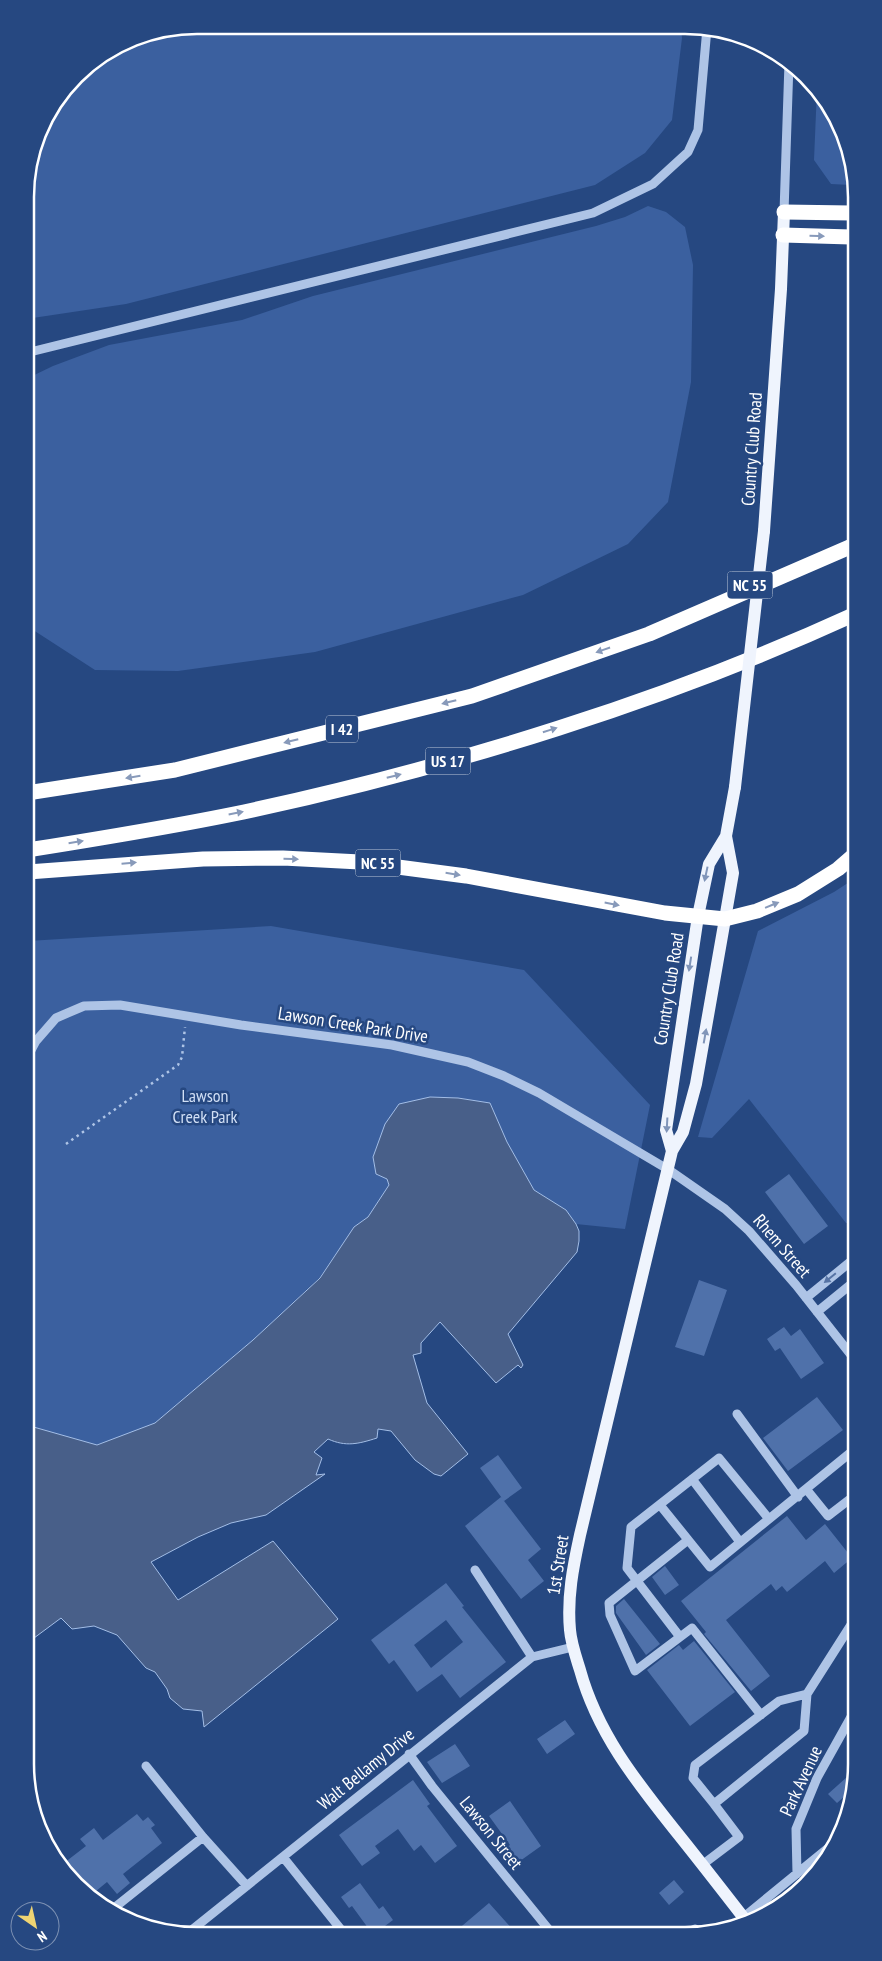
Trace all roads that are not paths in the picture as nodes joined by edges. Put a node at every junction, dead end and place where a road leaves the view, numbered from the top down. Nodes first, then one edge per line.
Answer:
1 (706, 35) edge
2 (789, 71) edge
3 (784, 212) junction
4 (848, 213) edge
5 (783, 235) junction
6 (848, 238) edge
7 (34, 350) edge
8 (848, 542) edge
9 (848, 548) edge
10 (848, 617) edge
11 (649, 634) junction
12 (34, 792) edge
13 (726, 836) junction
14 (34, 849) edge
15 (848, 861) edge
16 (34, 872) edge
17 (698, 916) junction
18 (725, 919) junction
19 (34, 1045) edge
20 (672, 1152) junction
21 (668, 1170) junction
22 (848, 1264) edge
23 (848, 1287) edge
24 (806, 1298) junction
25 (817, 1312) junction
26 (848, 1351) edge
27 (737, 1414) dead end
28 (848, 1456) edge
29 (692, 1479) junction
30 (807, 1490) junction
31 (798, 1497) junction
32 (848, 1501) edge
33 (660, 1505) junction
34 (769, 1519) junction
35 (688, 1540) junction
36 (740, 1542) junction
37 (475, 1570) dead end
38 (636, 1580) junction
39 (848, 1630) edge
40 (680, 1637) junction
41 (573, 1647) junction
42 (532, 1658) junction
43 (807, 1694) junction
44 (761, 1715) junction
45 (848, 1722) edge
46 (409, 1754) junction
47 (146, 1766) dead end
48 (714, 1804) junction
49 (203, 1837) junction
50 (821, 1854) edge
51 (283, 1857) junction
52 (702, 1865) junction
53 (797, 1874) junction
54 (247, 1886) junction
55 (117, 1906) edge
56 (757, 1911) edge
57 (743, 1917) edge
58 (196, 1927) edge
59 (339, 1927) edge
60 (547, 1927) edge

1 - 7 street
2 - 3 street, Country Club Road
3 - 4 highway
3 - 5 main road, Country Club Road
5 -> 6 highway
5 - 13 main road, Country Club Road / NC 55, bridge
8 - 11 highway, NC 55
9 - 11 highway, I 42
14 -> 10 highway, US 17
11 -> 12 highway, I 42
13 -> 17 main road, Country Club Road / NC 55
13 - 18 main road, Country Club Road / NC 55
18 -> 15 highway
16 -> 17 highway, NC 55
17 - 18 highway, NC 55
17 -> 20 main road, Country Club Road / NC 55
20 -> 18 main road, Country Club Road / NC 55
19 - 21 street, Lawson Creek Park Drive
20 - 21 main road, Country Club Road / NC 55
21 - 24 street, Rhem Street
21 - 41 main road, 1st Street / NC 55
22 -> 24 street
23 - 25 street
24 - 25 street, Rhem Street
25 - 26 street, Rhem Street
27 - 31 street
28 - 30 street
29 - 33 street
29 - 34 street
29 - 36 street
30 - 31 street
30 - 32 street
31 - 34 street
33 - 35 street
33 - 38 street
34 - 36 street
35 - 36 street
35 - 38 street
37 - 42 street
38 - 40 street
38 - 40 street
39 - 43 street
40 - 44 street
41 - 42 street, Walt Bellamy Drive
41 - 52 main road, 1st Street / NC 55
42 - 46 street, Walt Bellamy Drive
43 - 44 street
43 - 48 street
44 - 48 street
45 - 53 street, Park Avenue
46 - 51 street, Walt Bellamy Drive
46 - 60 street, Lawson Street
47 - 49 street
48 - 52 street
49 - 54 street
49 - 55 street
50 - 53 street
51 - 54 street, Walt Bellamy Drive
51 - 59 street
52 - 57 main road, 1st Street / NC 55
53 - 56 street
54 - 58 street, Walt Bellamy Drive

